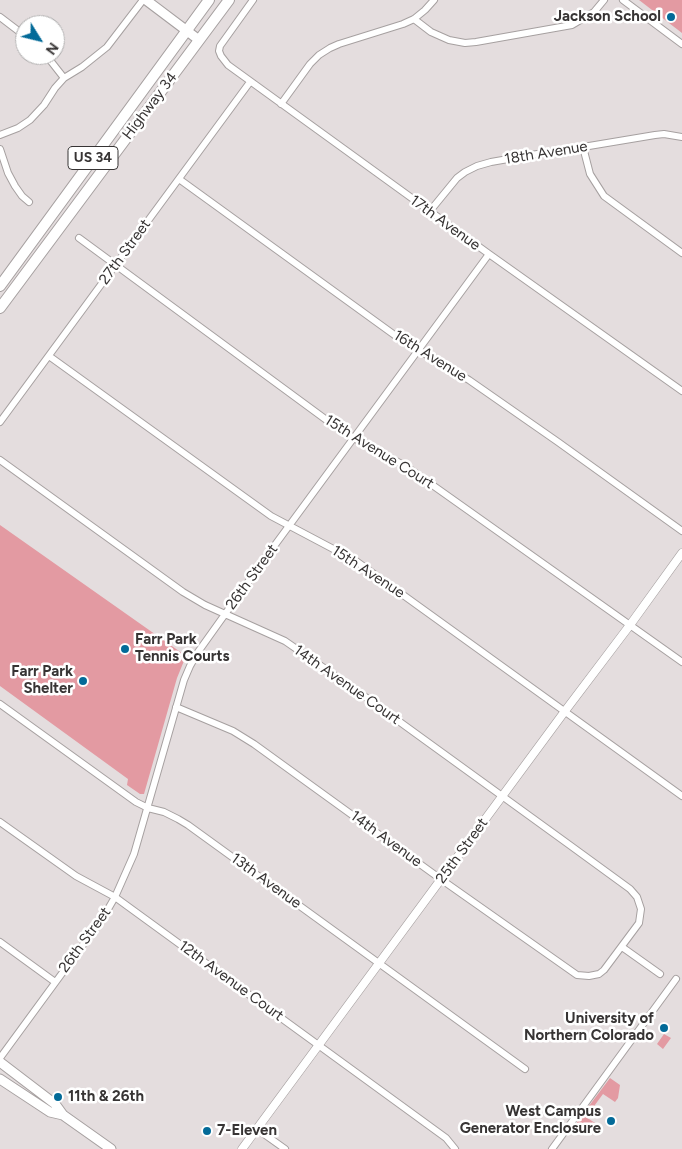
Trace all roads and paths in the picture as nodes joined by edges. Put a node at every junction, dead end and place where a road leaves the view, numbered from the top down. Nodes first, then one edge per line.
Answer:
1 (145, 0) edge
2 (209, 0) edge
3 (229, 0) edge
4 (253, 0) edge
5 (434, 0) edge
6 (604, 0) edge
7 (623, 0) edge
8 (0, 17) edge
9 (414, 19) junction
10 (15, 28) edge
11 (186, 30) junction
12 (199, 40) junction
13 (682, 44) edge
14 (54, 65) edge
15 (64, 78) junction
16 (250, 82) junction
17 (281, 104) junction
18 (0, 135) edge
19 (682, 137) edge
20 (583, 147) junction
21 (0, 149) edge
22 (179, 179) junction
23 (29, 202) dead end
24 (430, 211) junction
25 (79, 238) dead end
26 (682, 253) edge
27 (490, 254) junction
28 (115, 265) junction
29 (0, 286) edge
30 (0, 308) edge
31 (419, 351) junction
32 (49, 356) junction
33 (682, 391) edge
34 (0, 422) edge
35 (354, 438) junction
36 (0, 460) edge
37 (290, 526) junction
38 (682, 531) edge
39 (682, 553) edge
40 (225, 614) junction
41 (630, 625) junction
42 (682, 662) edge
43 (0, 704) edge
44 (176, 707) junction
45 (565, 711) junction
46 (682, 796) edge
47 (502, 797) junction
48 (148, 808) junction
49 (0, 822) edge
50 (442, 880) junction
51 (115, 897) junction
52 (0, 942) edge
53 (622, 946) junction
54 (380, 963) junction
55 (660, 974) dead end
56 (676, 979) dead end
57 (55, 982) junction
58 (319, 1045) junction
59 (0, 1058) edge
60 (0, 1062) edge
61 (525, 1069) dead end
62 (0, 1079) edge
63 (63, 1115) junction
64 (257, 1129) junction
65 (111, 1149) edge
66 (242, 1149) edge
67 (285, 1149) edge
68 (455, 1149) edge
69 (552, 1149) edge

1 - 11 main road
1 - 15 street
2 - 11 highway, Highway 34 / US 34
3 - 12 highway, Highway 34 / US 34
4 - 16 street, 17th Avenue
5 - 9 street
6 - 9 street
7 - 13 street
8 - 10 street
9 - 17 street
11 - 12 main road
11 - 29 highway, Highway 34 / US 34
12 - 30 highway, Highway 34 / US 34
14 - 15 street
15 - 18 street
16 - 17 street, 17th Avenue
16 - 22 street, 27th Street
17 - 24 street, 17th Avenue
19 - 20 street, 18th Avenue
20 - 24 street, 18th Avenue
20 - 26 street
21 - 23 street
22 - 28 street, 27th Street
22 - 31 street, 16th Avenue
24 - 27 street, 17th Avenue
25 - 28 street, 15th Avenue Court
27 - 31 street, 26th Street
27 - 33 street, 17th Avenue
28 - 32 street, 27th Street
28 - 35 street, 15th Avenue Court
31 - 35 street, 26th Street
31 - 38 street, 16th Avenue
32 - 34 street, 27th Street
32 - 37 street, 15th Avenue
35 - 37 street, 26th Street
35 - 41 street, 15th Avenue Court
36 - 40 street, 14th Avenue Court
37 - 40 street, 26th Street
37 - 45 street, 15th Avenue
39 - 41 street, 25th Street
40 - 44 street, 26th Street
40 - 47 street, 14th Avenue Court
41 - 42 street, 15th Avenue Court
41 - 45 street, 25th Street
43 - 48 street, 13th Avenue
44 - 48 street, 26th Street
44 - 50 street, 14th Avenue
45 - 46 street, 15th Avenue
45 - 47 street, 25th Street
47 - 50 street, 25th Street
47 - 53 street, 14th Avenue Court
48 - 51 street, 26th Street
48 - 54 street, 13th Avenue
49 - 51 street, 12th Avenue Court
50 - 53 street, 14th Avenue
50 - 54 street, 25th Street
51 - 57 street, 26th Street
51 - 58 street, 12th Avenue Court
52 - 57 street
53 - 55 street
54 - 58 street, 25th Street
54 - 61 street, 13th Avenue
56 - 69 street
57 - 59 street, 26th Street
58 - 64 street, 25th Street
58 - 68 street, 12th Avenue Court
60 - 63 main road
62 - 63 main road
63 - 65 main road
64 - 66 street, 25th Street
64 - 67 street

